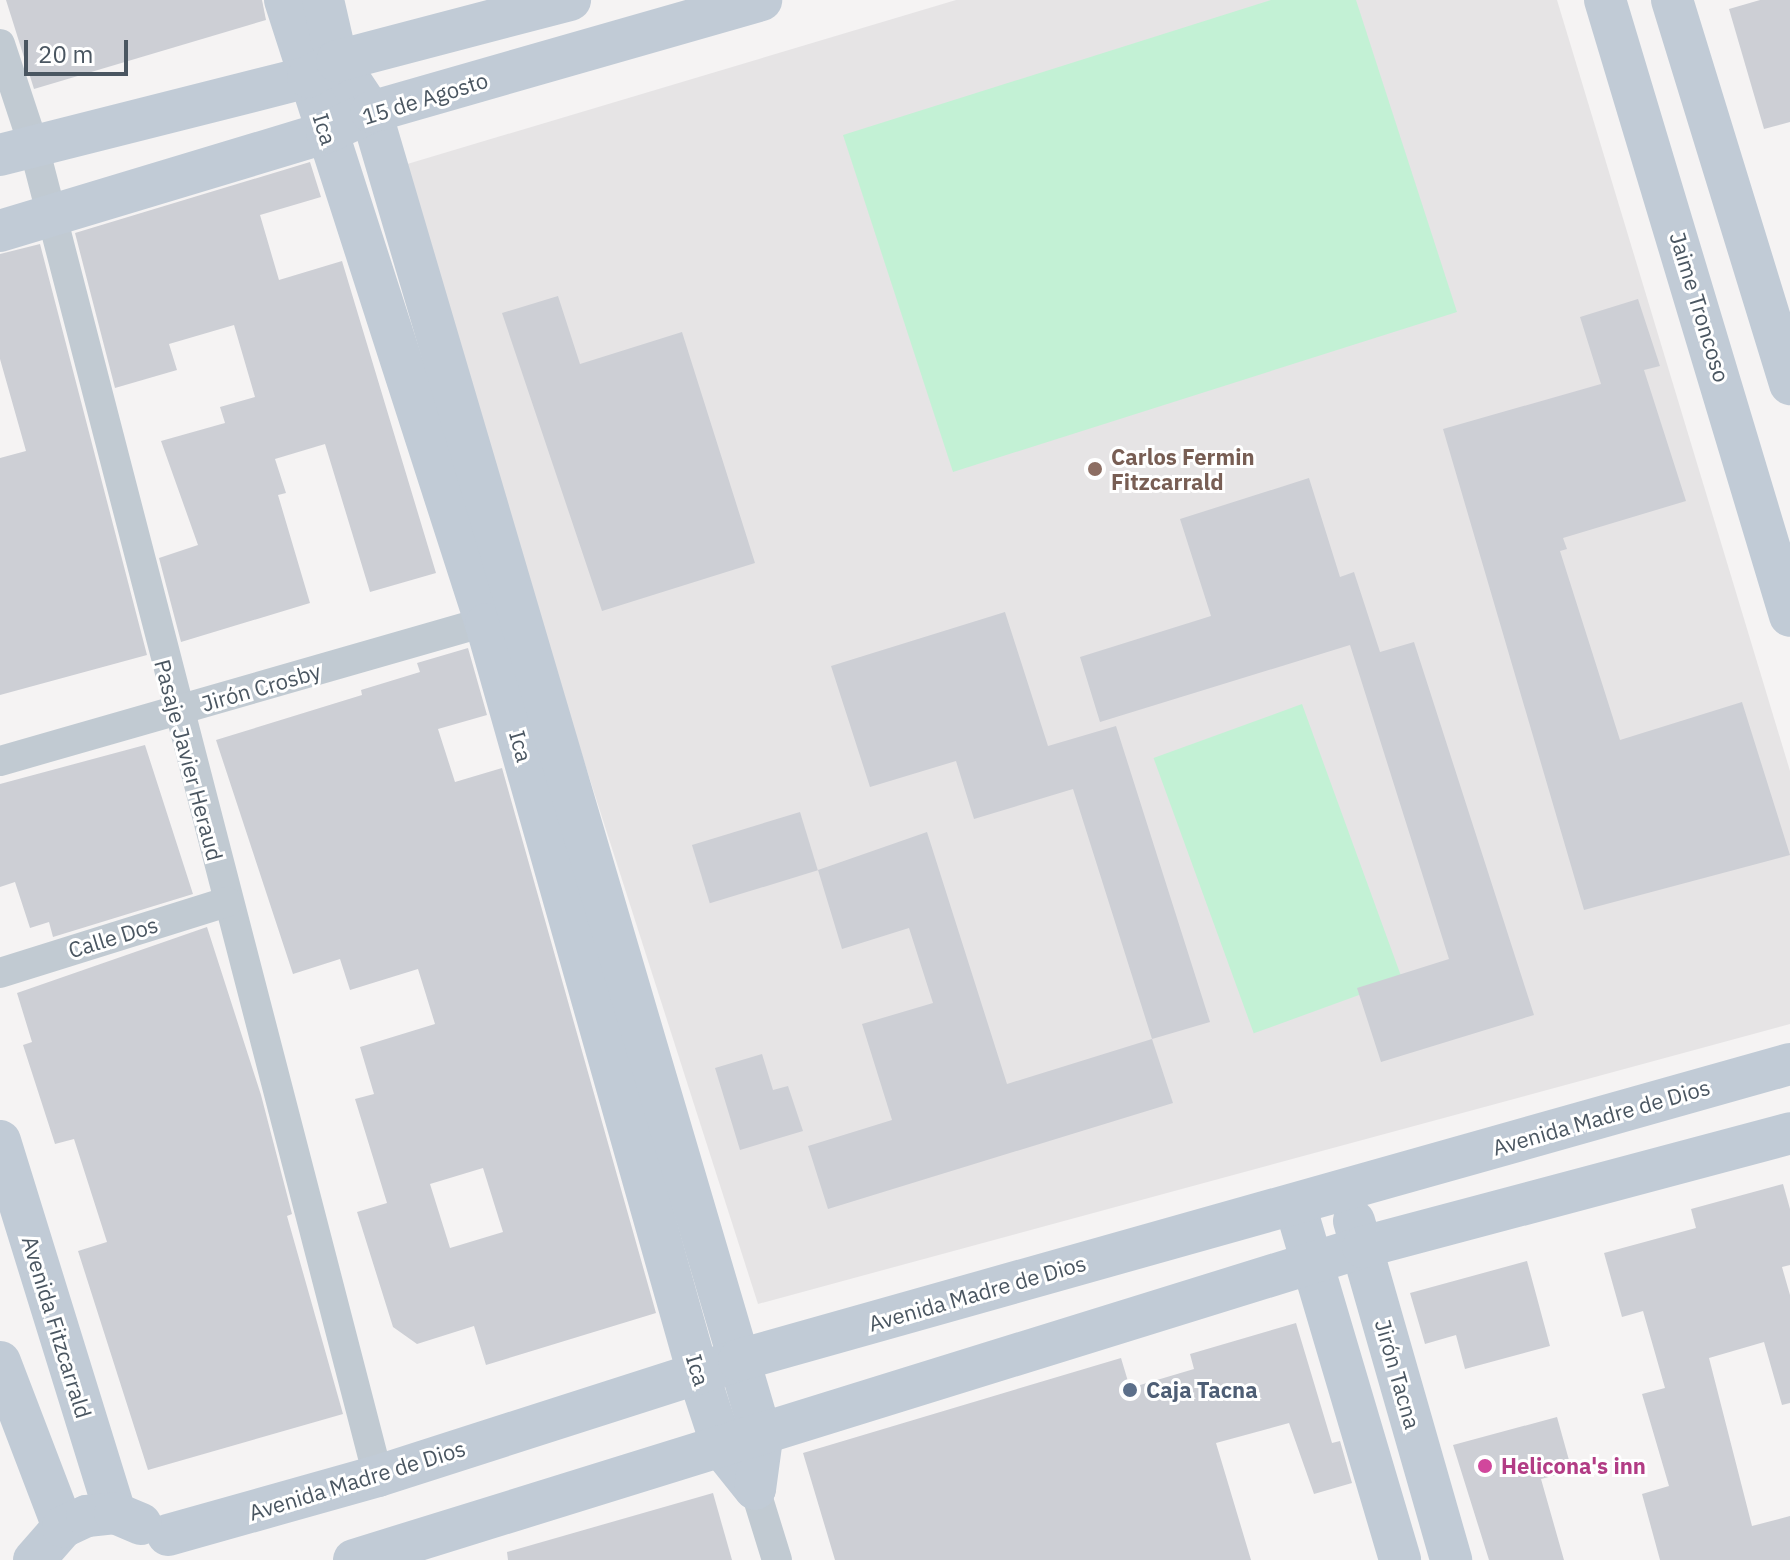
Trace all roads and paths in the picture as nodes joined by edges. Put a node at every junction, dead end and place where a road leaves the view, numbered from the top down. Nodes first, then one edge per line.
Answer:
1 (285, 0) edge
2 (323, 0) edge
3 (570, 0) edge
4 (761, 0) edge
5 (1605, 0) edge
6 (1672, 0) edge
7 (0, 44) edge
8 (322, 69) junction
9 (371, 112) junction
10 (327, 132) junction
11 (17, 151) edge
12 (52, 215) junction
13 (0, 231) edge
14 (1787, 365) edge
15 (504, 616) junction
16 (1790, 616) edge
17 (175, 711) junction
18 (0, 761) edge
19 (227, 902) junction
20 (0, 973) edge
21 (1790, 1064) edge
22 (1790, 1133) edge
23 (0, 1141) edge
24 (1343, 1190) junction
25 (1295, 1205) junction
26 (1363, 1247) junction
27 (1314, 1267) junction
28 (739, 1360) junction
29 (0, 1362) edge
30 (698, 1373) junction
31 (762, 1438) junction
32 (723, 1449) junction
33 (378, 1476) junction
34 (755, 1489) junction
35 (115, 1513) junction
36 (63, 1527) junction
37 (176, 1548) edge
38 (34, 1560) edge
39 (354, 1560) edge
40 (777, 1560) edge
41 (1400, 1560) edge
42 (1451, 1560) edge

1 - 8 street, Ica
2 - 8 street, Ica
3 - 8 street
4 - 9 street, 15 de Agosto
5 - 16 street, Jaime Troncoso
6 - 14 street
7 - 11 street, Pasaje Javier Heraud
8 - 9 street, Ica
8 - 10 street, Ica
8 - 11 street
9 - 10 street, 15 de Agosto
9 - 15 street, Ica
10 - 12 street, 15 de Agosto
10 - 15 street, Ica
11 - 12 street, Pasaje Javier Heraud
12 - 13 street, 15 de Agosto
12 - 17 street, Pasaje Javier Heraud
15 - 17 street, Jirón Crosby
15 - 28 street, Ica
15 - 30 street, Ica
17 - 18 street, Jirón Crosby
17 - 19 street, Pasaje Javier Heraud
19 - 20 street, Calle Dos
19 - 33 street, Pasaje Javier Heraud
21 - 24 street, Avenida Madre de Dios
22 - 26 street
23 - 35 street, Avenida Fitzcarrald
24 - 25 street, Avenida Madre de Dios
24 - 26 street, Jirón Tacna
25 - 27 street
25 - 28 street, Avenida Madre de Dios
26 - 27 street
26 - 42 street, Jirón Tacna
27 - 31 street
27 - 41 street
28 - 30 street, Avenida Madre de Dios
28 - 31 street, Ica
29 - 36 street
30 - 32 street, Ica
30 - 33 street, Avenida Madre de Dios
31 - 32 street
31 - 34 street, Ica
32 - 34 street, Ica
32 - 39 street
33 - 37 street, Avenida Madre de Dios
34 - 40 street, Ica
35 - 36 street
35 - 37 street
36 - 38 street

